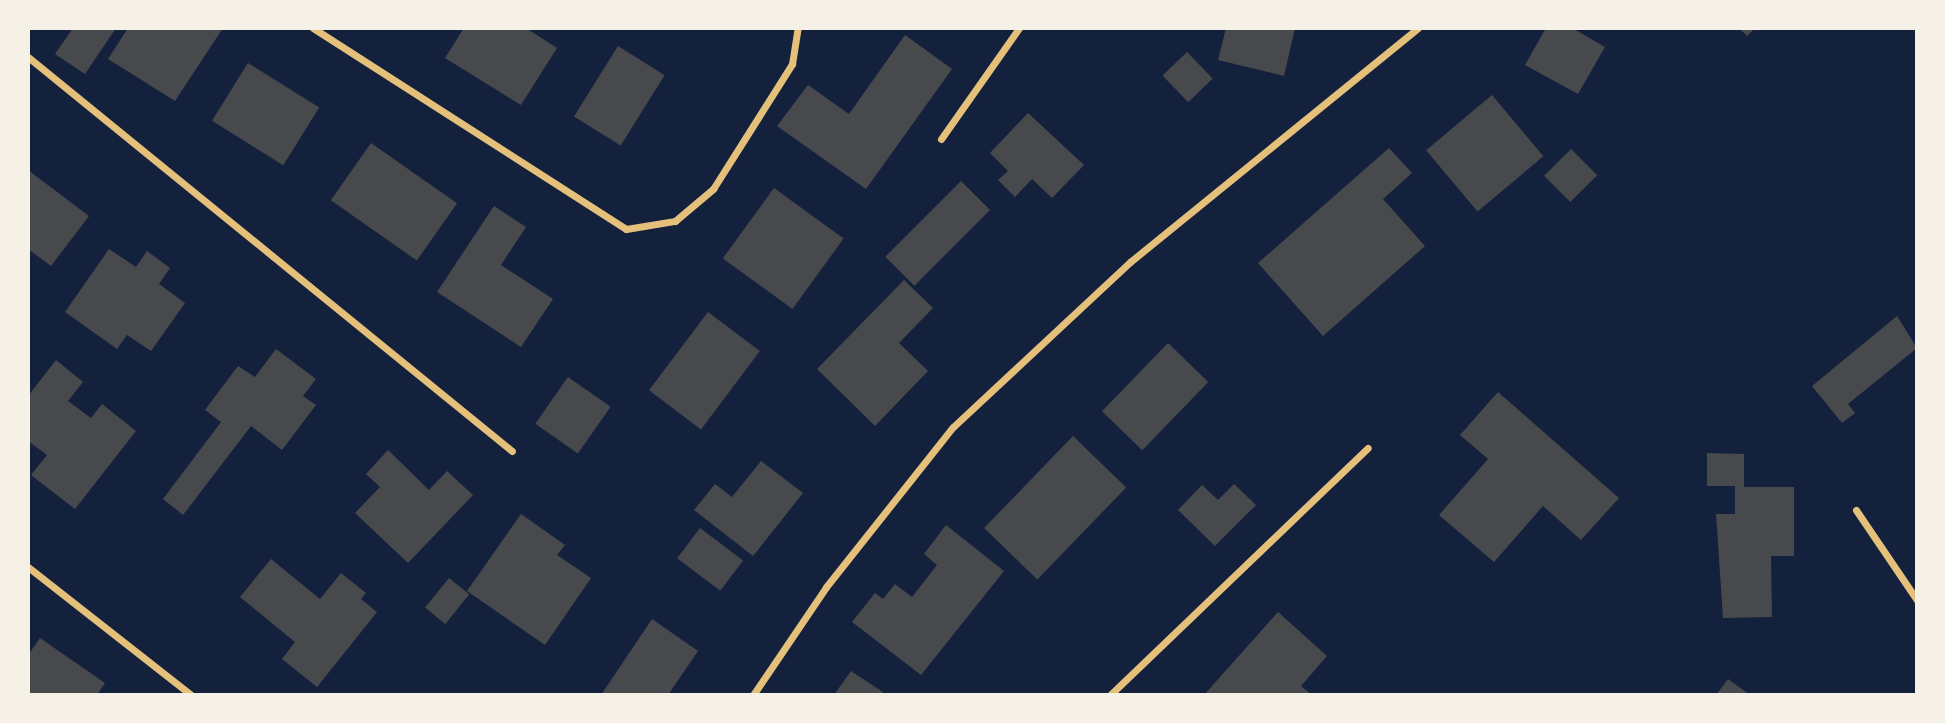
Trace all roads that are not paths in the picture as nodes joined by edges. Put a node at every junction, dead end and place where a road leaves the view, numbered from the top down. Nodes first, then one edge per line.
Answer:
1 (313, 28) edge
2 (797, 28) edge
3 (1019, 28) edge
4 (1418, 28) edge
5 (28, 57) edge
6 (941, 139) dead end
7 (1368, 449) dead end
8 (512, 451) dead end
9 (1856, 510) dead end
10 (28, 567) edge
11 (1917, 600) edge
12 (191, 695) edge
13 (753, 695) edge
14 (1110, 695) edge

1 - 2 street
3 - 6 street
4 - 13 street
5 - 8 street
7 - 14 street
9 - 11 street
10 - 12 street

